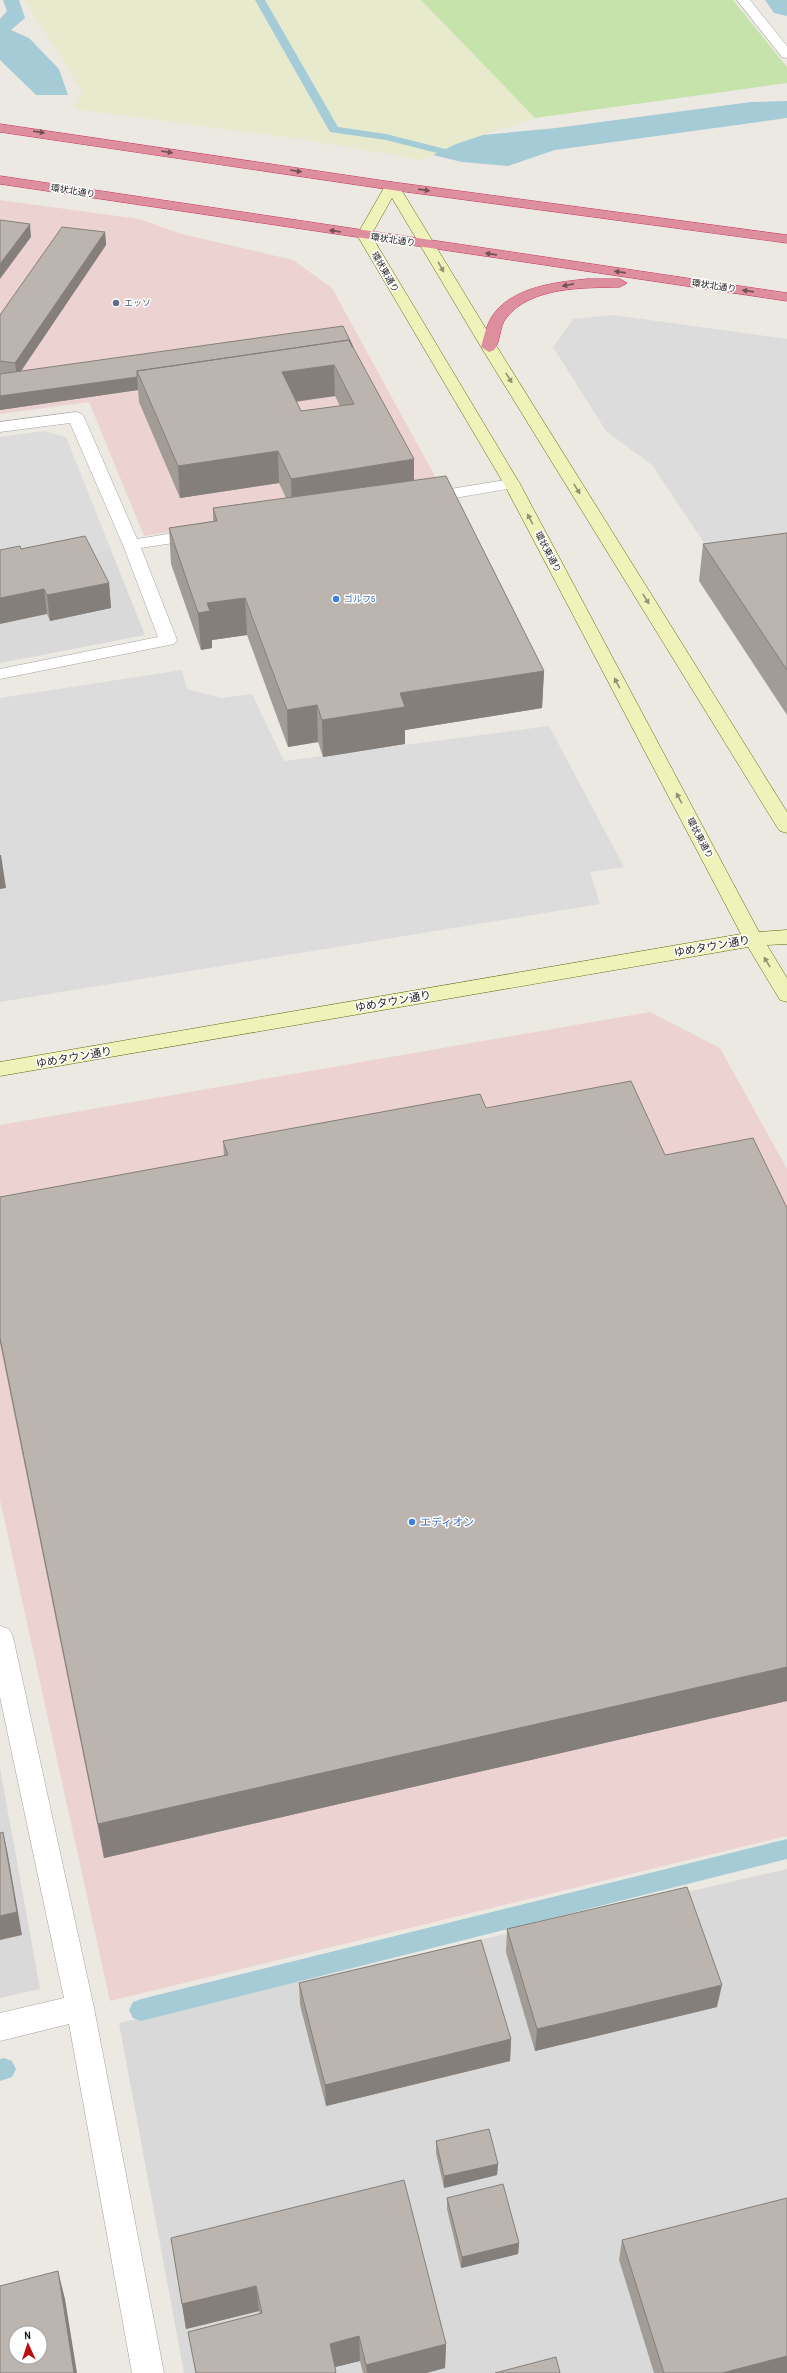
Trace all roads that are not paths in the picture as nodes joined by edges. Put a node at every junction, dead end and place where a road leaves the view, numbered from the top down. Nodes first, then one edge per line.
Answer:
1 (743, 0) edge
2 (787, 54) edge
3 (0, 128) edge
4 (0, 180) edge
5 (392, 186) junction
6 (364, 236) junction
7 (787, 239) edge
8 (429, 245) junction
9 (787, 297) edge
10 (787, 308) edge
11 (489, 347) junction
12 (0, 426) edge
13 (512, 484) junction
14 (411, 501) edge
15 (217, 532) edge
16 (131, 545) junction
17 (0, 674) edge
18 (787, 827) edge
19 (787, 937) edge
20 (753, 938) junction
21 (787, 995) edge
22 (0, 1070) edge
23 (0, 1637) edge
24 (80, 2008) junction
25 (0, 2027) edge
26 (148, 2373) edge

1 - 2 street
3 -> 5 highway
6 -> 4 highway, 環状北通り
5 - 6 main road
5 -> 7 highway
5 - 8 main road
6 - 8 highway, 環状北通り
6 - 13 main road, 環状東通り
9 -> 8 highway, 環状北通り
8 -> 11 main road
10 -> 11 highway
11 -> 18 main road
12 - 16 street
13 - 14 street
20 -> 13 main road, 環状東通り
15 - 16 street
16 - 17 street
19 - 20 main road, ゆめタウン通り
21 -> 20 main road, 環状東通り
20 - 22 main road, ゆめタウン通り
23 - 24 street
24 - 25 street
24 - 26 street

